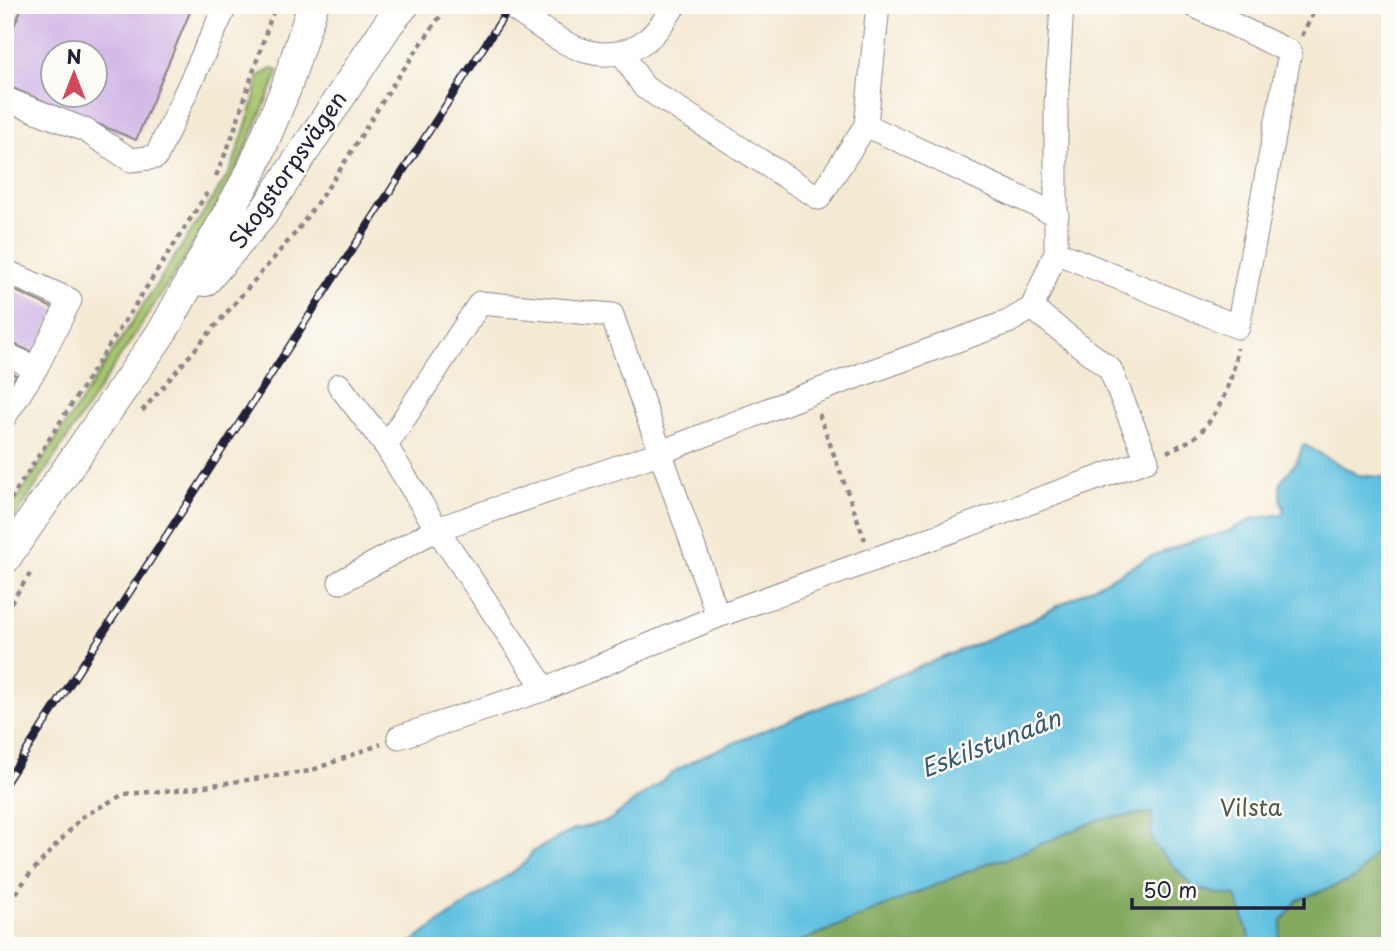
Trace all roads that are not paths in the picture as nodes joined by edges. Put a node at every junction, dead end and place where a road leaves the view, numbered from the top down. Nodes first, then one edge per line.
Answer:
1 (226, 5) edge
2 (313, 5) edge
3 (404, 5) edge
4 (508, 5) edge
5 (675, 5) edge
6 (878, 5) edge
7 (1062, 5) edge
8 (1193, 5) edge
9 (622, 52) junction
10 (8, 100) dead end
11 (866, 125) junction
12 (1058, 215) junction
13 (1056, 252) junction
14 (5, 271) edge
15 (1032, 308) junction
16 (164, 329) junction
17 (5, 354) edge
18 (36, 368) junction
19 (339, 385) dead end
20 (5, 416) edge
21 (386, 446) junction
22 (659, 453) junction
23 (437, 529) junction
24 (19, 564) edge
25 (341, 582) dead end
26 (718, 616) junction
27 (545, 688) junction
28 (398, 737) road end

1 - 10 street
2 - 16 main road, Skogstorpsvägen
3 - 16 main road, Skogstorpsvägen
4 - 9 street
5 - 9 street
6 - 11 street
7 - 12 street
8 - 13 street
9 - 11 street
11 - 12 street
12 - 13 street
13 - 15 street
14 - 18 street
15 - 22 street
15 - 26 street
16 - 24 main road, Skogstorpsvägen
17 - 18 street
18 - 20 street
19 - 21 street
21 - 22 street
21 - 23 street
22 - 23 street
22 - 26 street
23 - 25 street
23 - 27 street
26 - 27 street
27 - 28 street

